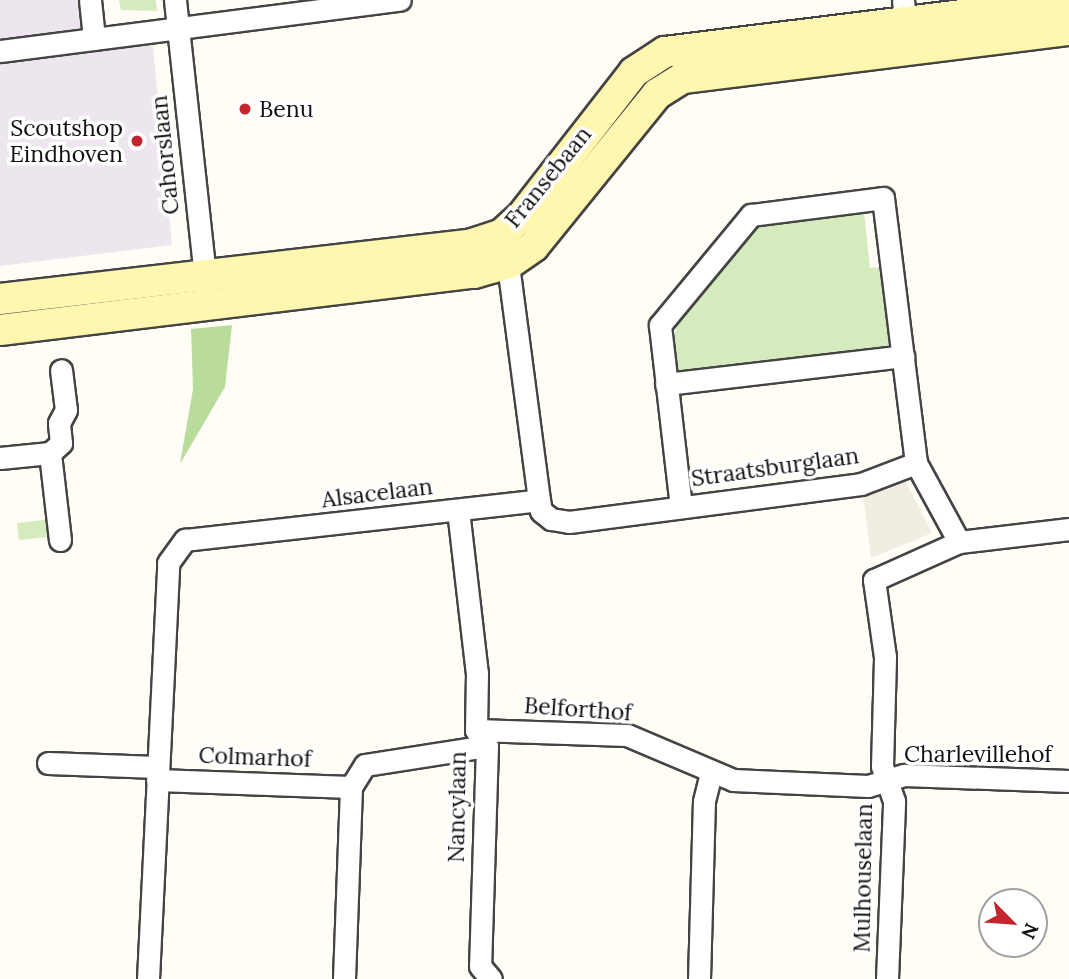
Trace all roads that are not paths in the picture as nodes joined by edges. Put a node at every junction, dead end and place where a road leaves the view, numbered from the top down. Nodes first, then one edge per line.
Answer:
1 (89, 0) edge
2 (175, 0) edge
3 (400, 0) edge
4 (1069, 2) edge
5 (906, 23) edge
6 (1069, 30) edge
7 (178, 31) junction
8 (94, 39) junction
9 (0, 51) edge
10 (502, 234) junction
11 (510, 263) junction
12 (205, 274) junction
13 (0, 299) edge
14 (208, 304) junction
15 (0, 330) edge
16 (903, 356) junction
17 (61, 370) dead end
18 (666, 384) junction
19 (50, 453) junction
20 (0, 458) edge
21 (916, 463) junction
22 (540, 500) junction
23 (681, 507) junction
24 (458, 510) junction
25 (1069, 530) edge
26 (60, 540) dead end
27 (959, 542) junction
28 (482, 738) junction
29 (48, 763) dead end
30 (712, 773) junction
31 (157, 774) junction
32 (1069, 781) edge
33 (887, 782) junction
34 (351, 787) junction
35 (148, 979) edge
36 (344, 979) edge
37 (491, 979) edge
38 (699, 979) edge
39 (887, 979) edge

1 - 8 street
2 - 7 street, Cahorslaan
3 - 7 street
4 - 5 street, Fransebaan
5 - 6 street, Fransebaan
5 - 10 street, Fransebaan
5 - 11 street, Fransebaan
7 - 8 street
7 - 12 street, Cahorslaan
8 - 9 street
10 - 11 street
10 - 12 street, Fransebaan
11 - 14 street, Fransebaan
11 - 22 street
12 - 13 street, Fransebaan
12 - 14 street, Cahorslaan
14 - 15 street, Fransebaan
16 - 18 street
16 - 18 street, Straatsburglaan
16 - 21 street, Straatsburglaan
17 - 19 street
18 - 23 street, Straatsburglaan
19 - 20 street
19 - 26 street
21 - 23 street, Straatsburglaan
21 - 27 street, Straatsburglaan
22 - 23 street, Straatsburglaan
22 - 24 street, Alsacelaan
24 - 28 street, Nancylaan
24 - 31 street, Alsacelaan
25 - 27 street
27 - 33 street, Mulhouselaan
28 - 30 street, Belforthof
28 - 34 street
28 - 37 street, Nancylaan
29 - 31 street
30 - 33 street, Belforthof
30 - 38 street
31 - 34 street, Colmarhof
31 - 35 street, Alsacelaan
32 - 33 street, Charlevillehof
33 - 39 street, Mulhouselaan
34 - 36 street

